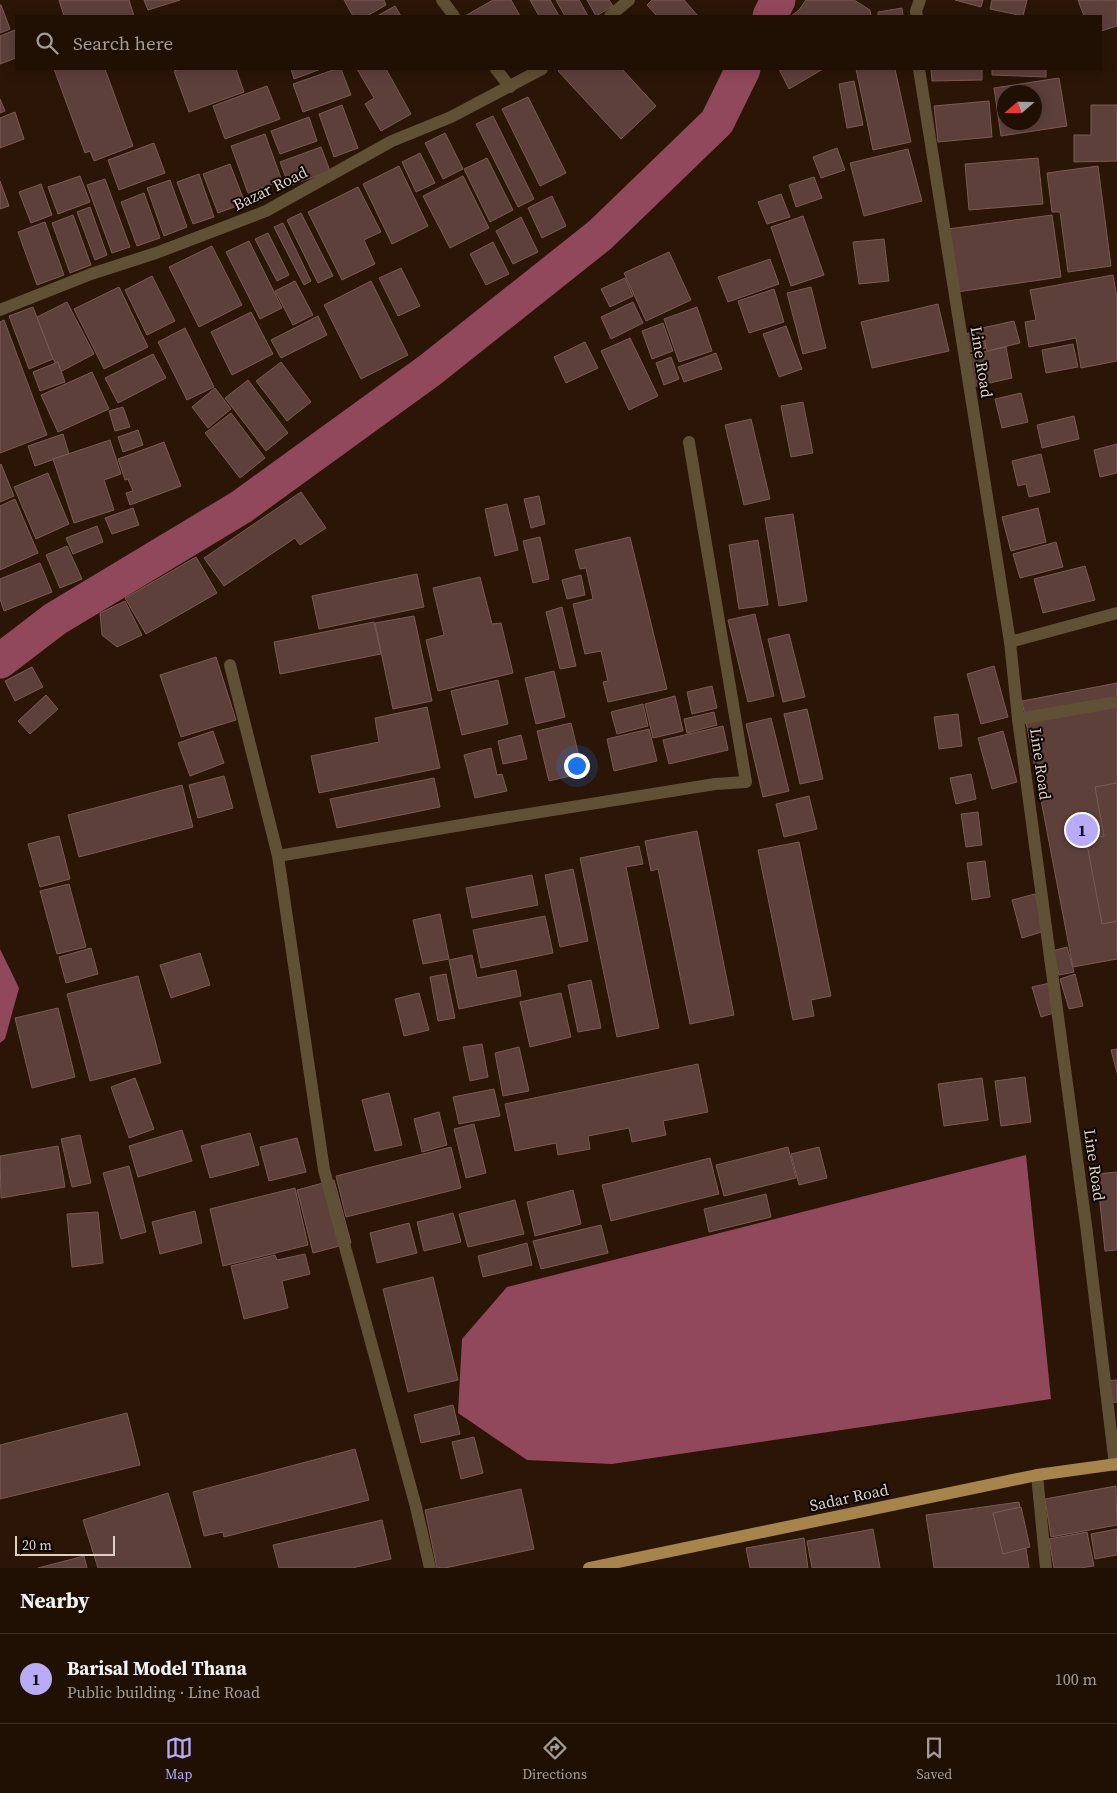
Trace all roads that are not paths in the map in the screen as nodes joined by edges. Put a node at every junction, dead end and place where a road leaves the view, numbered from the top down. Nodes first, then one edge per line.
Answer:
1 (442, 0) edge
2 (629, 0) edge
3 (920, 0) edge
4 (453, 15) edge
5 (611, 15) edge
6 (917, 15) edge
7 (497, 70) edge
8 (540, 70) edge
9 (919, 70) edge
10 (510, 87) junction
11 (0, 310) edge
12 (689, 442) dead end
13 (1117, 613) edge
14 (1010, 642) junction
15 (230, 665) dead end
16 (1117, 702) edge
17 (1018, 719) junction
18 (278, 856) junction
19 (1116, 1465) edge
20 (1037, 1475) junction
21 (430, 1568) edge
22 (588, 1568) edge
23 (1046, 1568) edge

1 - 4 street
2 - 5 street
3 - 6 street
7 - 10 street
8 - 10 street, Bazar Road
9 - 14 street, Line Road
10 - 11 street, Bazar Road
12 - 18 street
13 - 14 street
14 - 17 street, Line Road
15 - 18 street
16 - 17 street
17 - 19 street, Line Road
18 - 21 street
19 - 20 main road, Sadar Road
20 - 22 main road, Sadar Road
20 - 23 street

